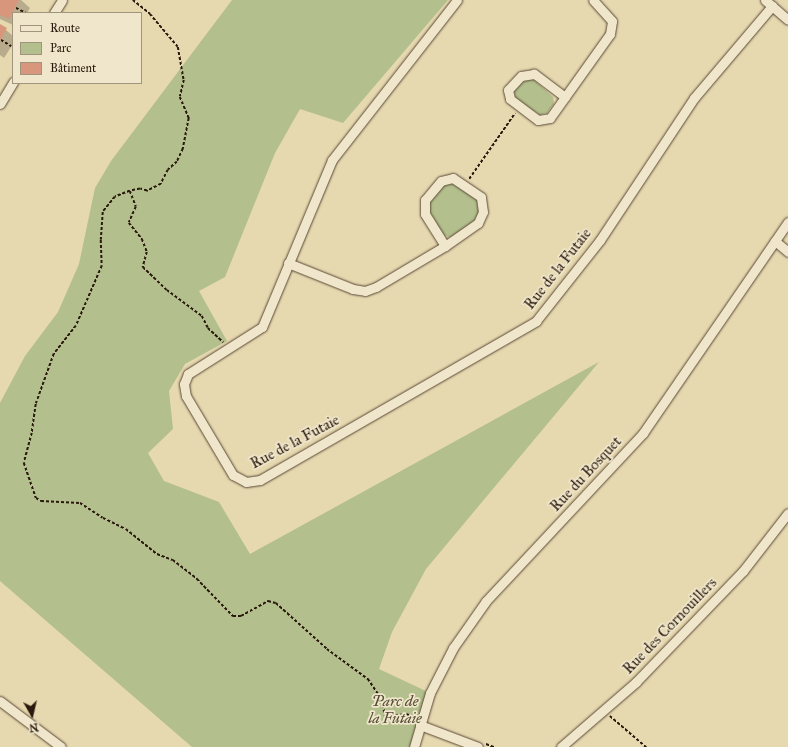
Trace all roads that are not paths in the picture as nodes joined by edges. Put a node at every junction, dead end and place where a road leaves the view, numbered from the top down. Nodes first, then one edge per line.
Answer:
1 (62, 0) edge
2 (458, 0) edge
3 (593, 0) edge
4 (768, 3) edge
5 (55, 12) edge
6 (788, 20) edge
7 (12, 84) edge
8 (564, 97) junction
9 (0, 104) edge
10 (788, 222) edge
11 (775, 241) junction
12 (445, 246) junction
13 (788, 252) edge
14 (288, 263) junction
15 (788, 513) edge
16 (0, 701) edge
17 (421, 722) junction
18 (61, 747) edge
19 (414, 747) edge
20 (478, 747) edge
21 (561, 747) edge

1 - 5 street
2 - 14 street, Rue de la Futaie
3 - 8 street
4 - 6 street
4 - 14 street, Rue de la Futaie
7 - 9 street
8 - 8 street
10 - 11 street, Rue du Bosquet
11 - 13 street
11 - 17 street, Rue du Bosquet
12 - 12 street
12 - 14 street
15 - 21 street, Rue des Cornouillers
16 - 18 street
17 - 19 street, Rue du Bosquet
17 - 20 street

